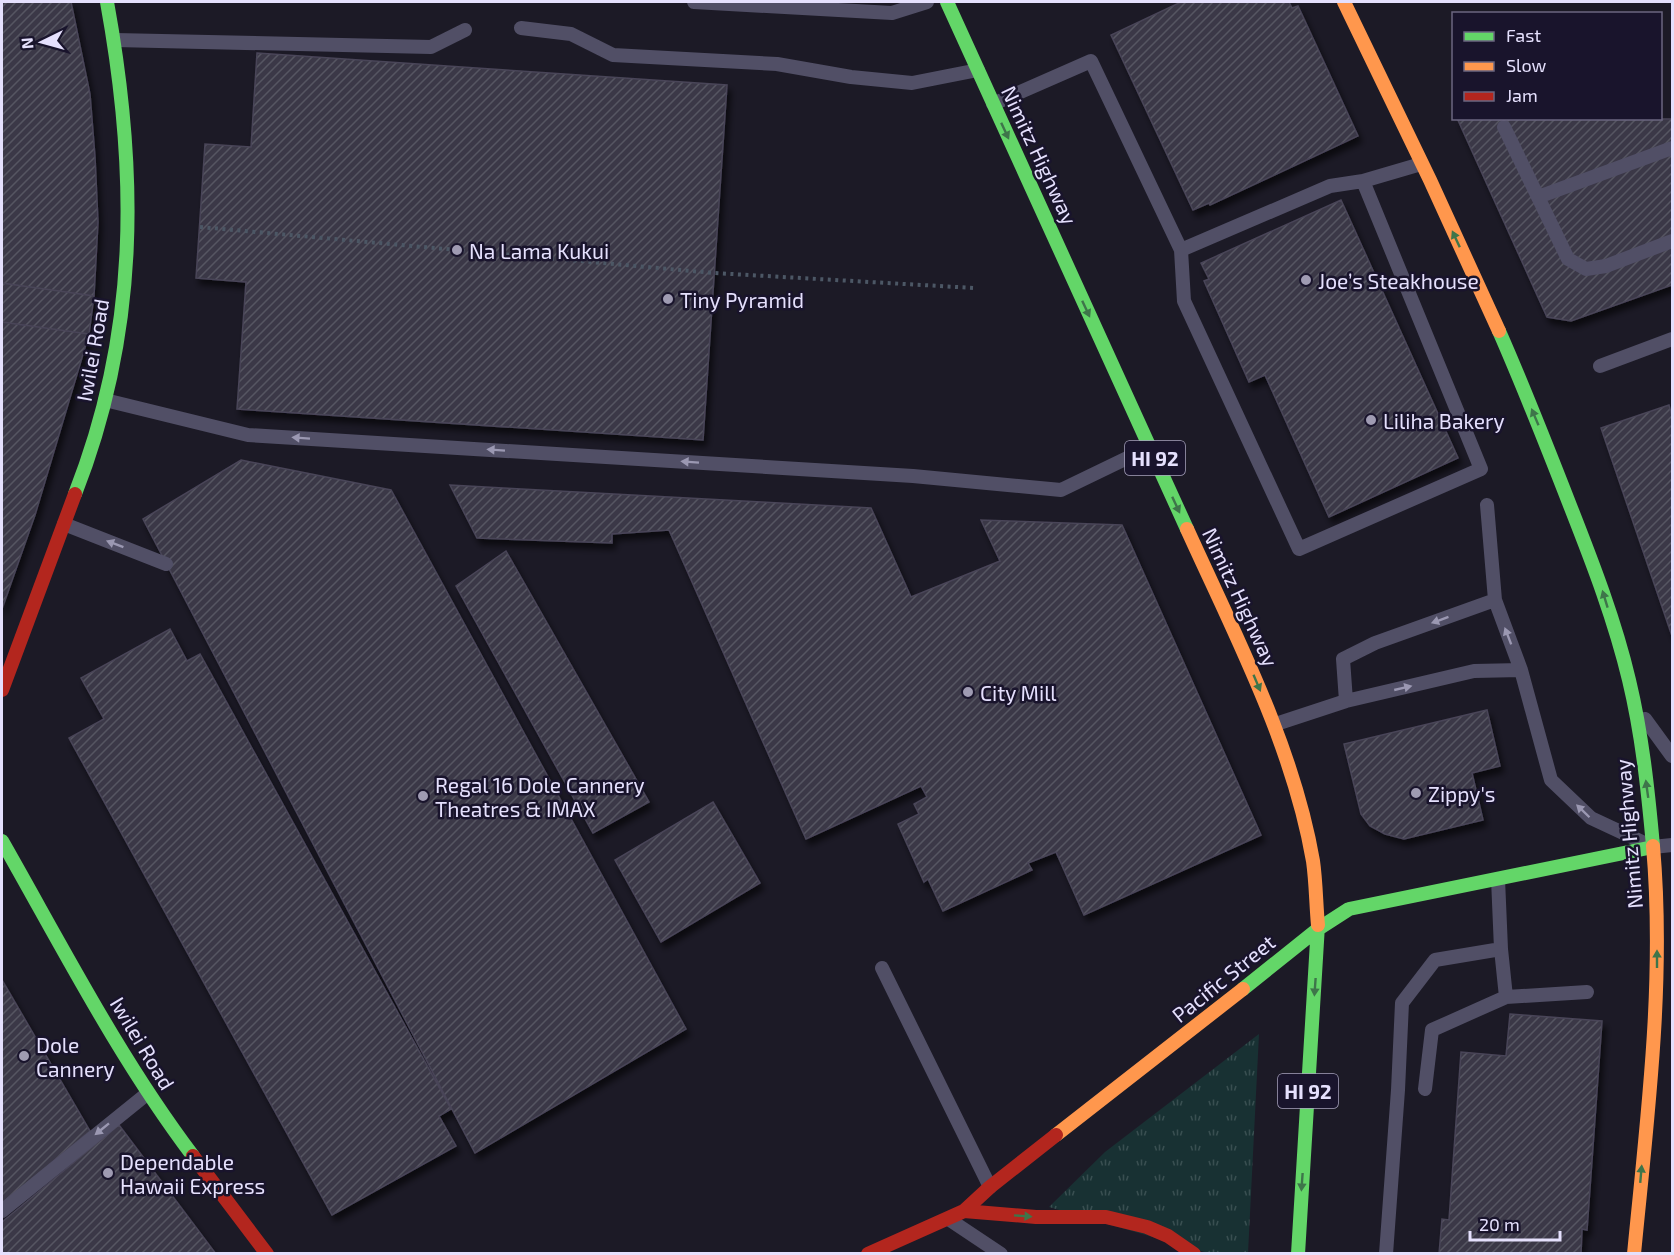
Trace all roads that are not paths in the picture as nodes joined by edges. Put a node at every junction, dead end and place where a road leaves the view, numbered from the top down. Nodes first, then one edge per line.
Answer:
1 (107, 2) edge
2 (694, 2) edge
3 (927, 2) edge
4 (947, 2) edge
5 (1344, 2) edge
6 (521, 28) dead end
7 (465, 30) dead end
8 (115, 40) junction
9 (978, 70) junction
10 (993, 104) junction
11 (1504, 127) dead end
12 (1672, 148) edge
13 (1421, 164) junction
14 (1363, 181) junction
15 (1538, 197) junction
16 (1672, 241) edge
17 (1181, 250) junction
18 (1672, 339) edge
19 (1600, 366) dead end
20 (105, 400) junction
21 (1150, 447) junction
22 (1487, 506) dead end
23 (64, 524) junction
24 (166, 564) dead end
25 (1495, 600) junction
26 (1521, 670) junction
27 (2, 690) edge
28 (1346, 702) junction
29 (1633, 702) junction
30 (1275, 724) junction
31 (1672, 756) edge
32 (2, 841) edge
33 (1672, 845) edge
34 (1653, 847) junction
35 (1498, 879) junction
36 (1318, 929) junction
37 (1501, 949) junction
38 (882, 968) dead end
39 (1669, 979) dead end
40 (1587, 992) dead end
41 (1506, 997) junction
42 (1655, 1021) junction
43 (1425, 1089) dead end
44 (148, 1093) junction
45 (990, 1186) junction
46 (2, 1210) edge
47 (964, 1211) junction
48 (947, 1219) junction
49 (267, 1254) edge
50 (868, 1254) edge
51 (1001, 1254) edge
52 (1194, 1254) edge
53 (1298, 1254) edge
54 (1386, 1254) edge
55 (1634, 1254) edge

1 - 8 main road, Iwilei Road
2 - 3 lane
4 - 9 main road, Nimitz Highway / HI 92
5 - 13 main road, Nimitz Highway
6 - 9 lane
7 - 8 lane
8 - 20 main road, Iwilei Road
9 - 10 main road, Nimitz Highway / HI 92
10 - 17 lane
10 -> 21 main road, Nimitz Highway / HI 92
11 - 15 lane
12 - 15 lane
13 - 14 lane
29 -> 13 main road, Nimitz Highway
14 - 17 lane
14 - 17 lane
15 - 16 lane
18 - 19 lane
21 -> 20 lane
20 - 23 main road, Iwilei Road
21 -> 30 main road, Nimitz Highway / HI 92
22 - 25 lane
24 -> 23 lane
23 - 27 main road, Iwilei Road
26 -> 25 lane
25 -> 28 lane
28 -> 26 lane
34 -> 26 lane
28 - 30 lane
29 - 31 lane
34 -> 29 main road, Nimitz Highway
30 - 36 main road, Nimitz Highway / HI 92
32 - 44 main road, Iwilei Road
33 - 34 lane
34 - 35 main road, Pacific Street
42 -> 34 main road, Nimitz Highway
35 - 36 main road, Pacific Street
35 - 37 lane
36 - 45 main road, Pacific Street
36 -> 53 main road, Nimitz Highway / HI 92
37 - 41 lane
37 - 54 lane
38 - 45 lane
39 - 42 lane
40 - 41 lane
41 - 43 lane
55 -> 42 main road, Nimitz Highway
44 -> 46 lane
44 - 49 main road, Iwilei Road
45 - 47 main road, Pacific Street
47 - 48 main road, Pacific Street
47 -> 52 main road
48 - 50 main road, Pacific Street
48 - 51 lane

